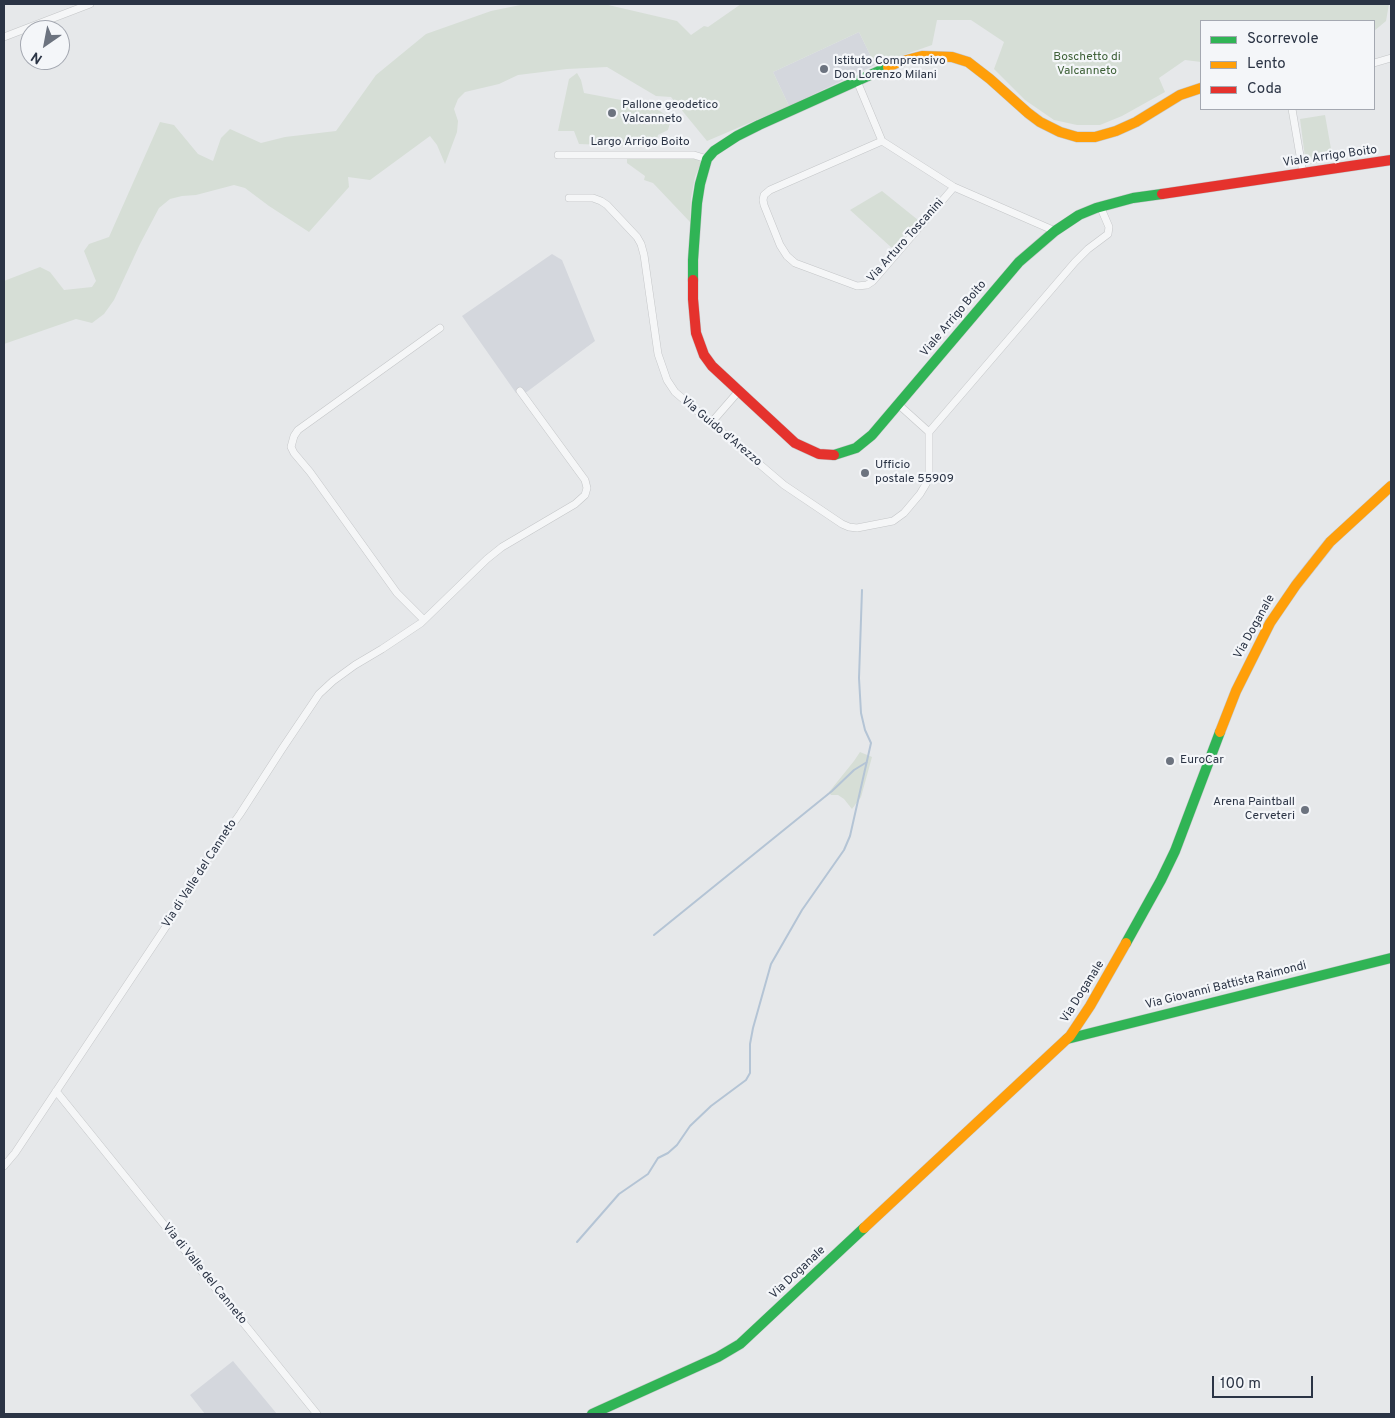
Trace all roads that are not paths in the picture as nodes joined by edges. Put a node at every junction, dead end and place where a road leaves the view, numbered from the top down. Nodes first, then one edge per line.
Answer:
1 (90, 4) edge
2 (4, 38) edge
3 (1391, 58) edge
4 (1375, 63) edge
5 (857, 82) junction
6 (1200, 88) edge
7 (1292, 110) edge
8 (882, 141) junction
9 (558, 156) dead end
10 (707, 159) junction
11 (1391, 160) edge
12 (1303, 173) junction
13 (954, 187) junction
14 (569, 198) dead end
15 (1100, 206) junction
16 (1055, 231) junction
17 (440, 328) dead end
18 (520, 392) dead end
19 (738, 392) junction
20 (898, 405) junction
21 (711, 423) junction
22 (929, 432) junction
23 (1391, 486) edge
24 (424, 620) junction
25 (1391, 958) edge
26 (1067, 1039) junction
27 (56, 1091) junction
28 (4, 1166) edge
29 (317, 1414) edge
30 (592, 1414) edge

1 - 2 street
3 - 4 street
5 - 6 street
5 - 8 street
5 - 10 street
7 - 12 street
8 - 13 street
8 - 13 street, Via Arturo Toscanini
9 - 10 street, Largo Arrigo Boito
10 - 19 street, Viale Arrigo Boito
11 - 12 street, Viale Arrigo Boito
12 - 15 street, Viale Arrigo Boito
13 - 16 street
14 - 21 street, Via Guido d'Arezzo
15 - 16 street, Viale Arrigo Boito
15 - 22 street
16 - 20 street, Viale Arrigo Boito
17 - 24 street
18 - 24 street, Via di Valle del Canneto
19 - 20 street, Viale Arrigo Boito
19 - 21 street
20 - 22 street
21 - 22 street, Via Guido d'Arezzo
23 - 26 street, Via Doganale
24 - 27 street, Via di Valle del Canneto
25 - 26 street, Via Giovanni Battista Raimondi
26 - 30 street, Via Doganale
27 - 28 street
27 - 29 street, Via di Valle del Canneto

